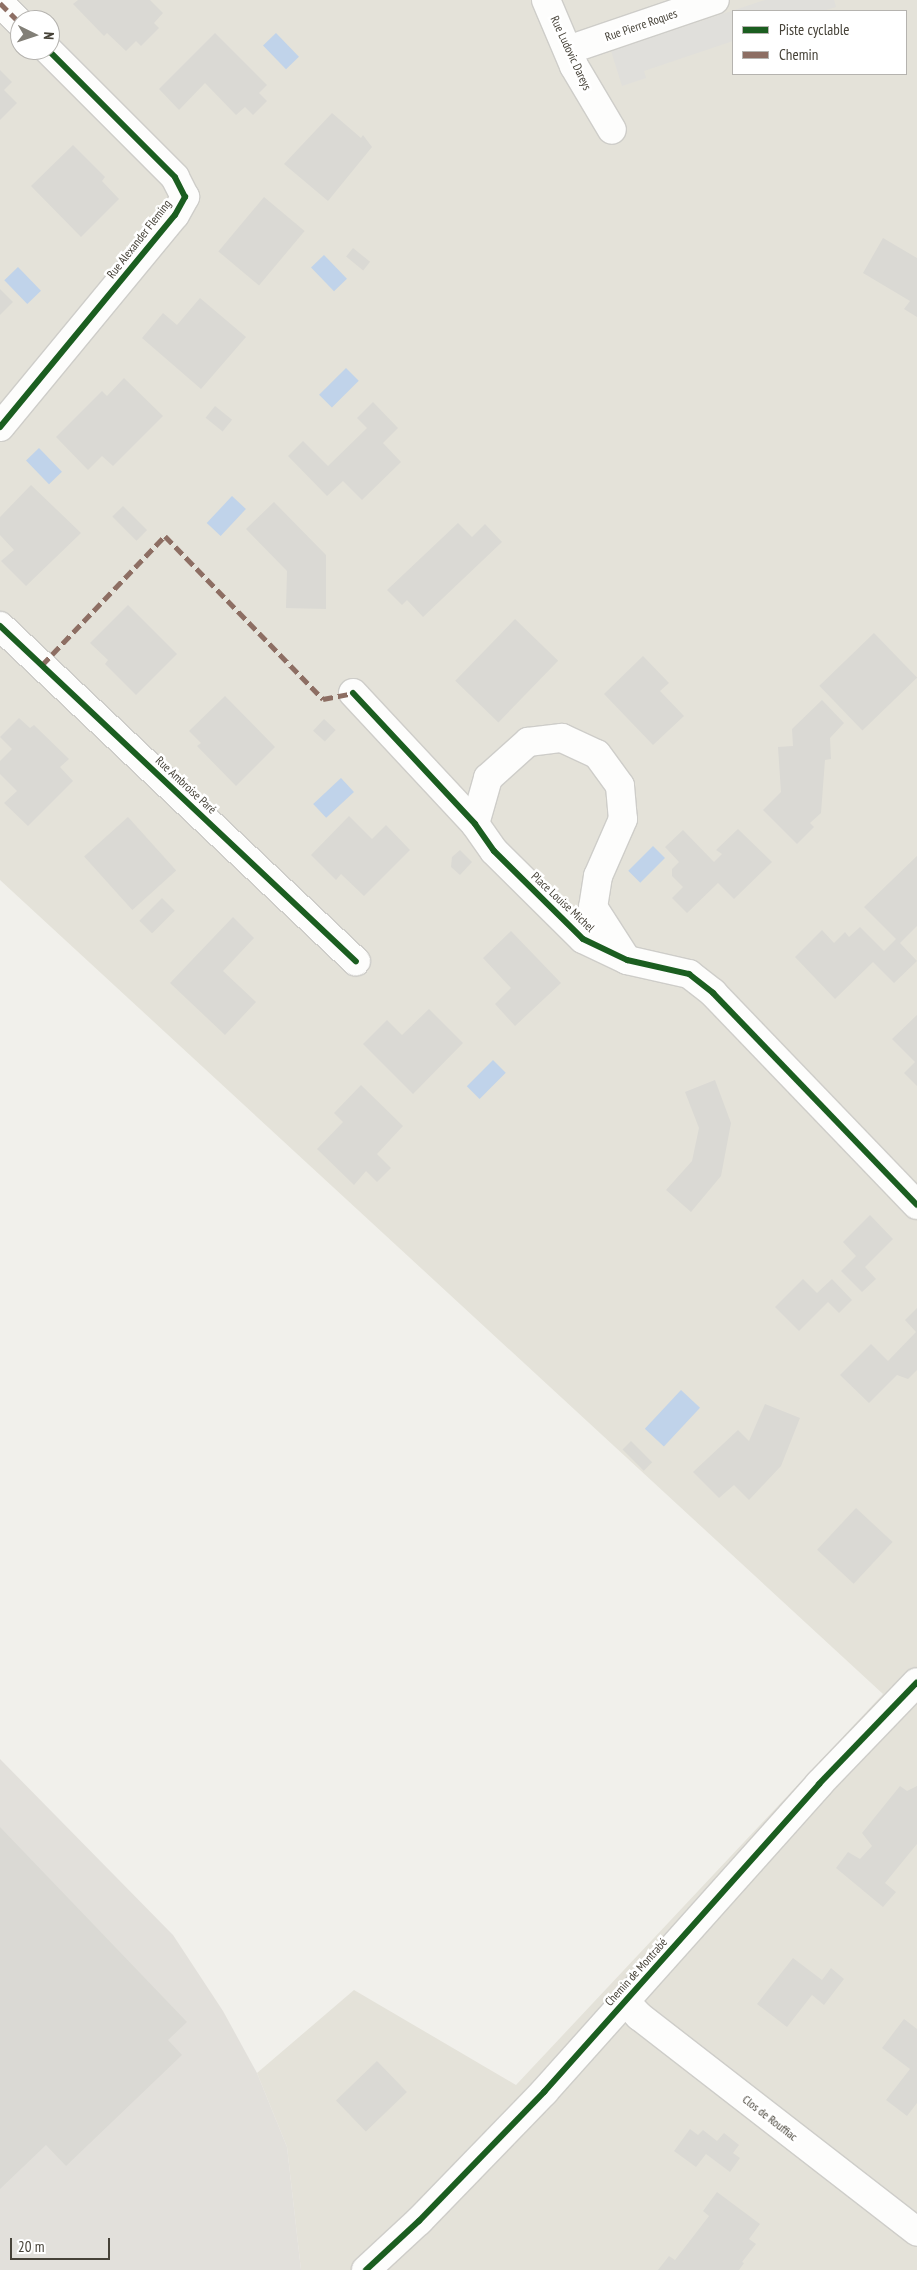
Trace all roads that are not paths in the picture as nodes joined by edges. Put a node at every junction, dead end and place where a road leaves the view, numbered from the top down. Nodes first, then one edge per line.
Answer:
1 (546, 0) edge
2 (715, 0) edge
3 (0, 3) edge
4 (10, 13) edge
5 (568, 50) junction
6 (58, 60) edge
7 (612, 130) dead end
8 (0, 427) edge
9 (0, 626) edge
10 (353, 693) dead end
11 (475, 824) junction
12 (628, 960) junction
13 (356, 961) dead end
14 (917, 1205) edge
15 (917, 1682) edge
16 (625, 2001) junction
17 (917, 2232) edge
18 (366, 2270) edge

1 - 5 street, Rue Ludovic Dareys
2 - 5 street, Rue Pierre Roques
3 - 4 street
5 - 7 street, Rue Ludovic Dareys
6 - 8 street, Rue Alexander Fleming
9 - 13 street, Rue Ambroise Paré
10 - 11 street, Place Louise Michel
11 - 12 street, Place Louise Michel
11 - 12 street, Place Louise Michel
12 - 14 street, Place Louise Michel
15 - 16 street, Chemin de Montrabé
16 - 17 street, Clos de Rouffiac
16 - 18 street, Chemin de Montrabé

